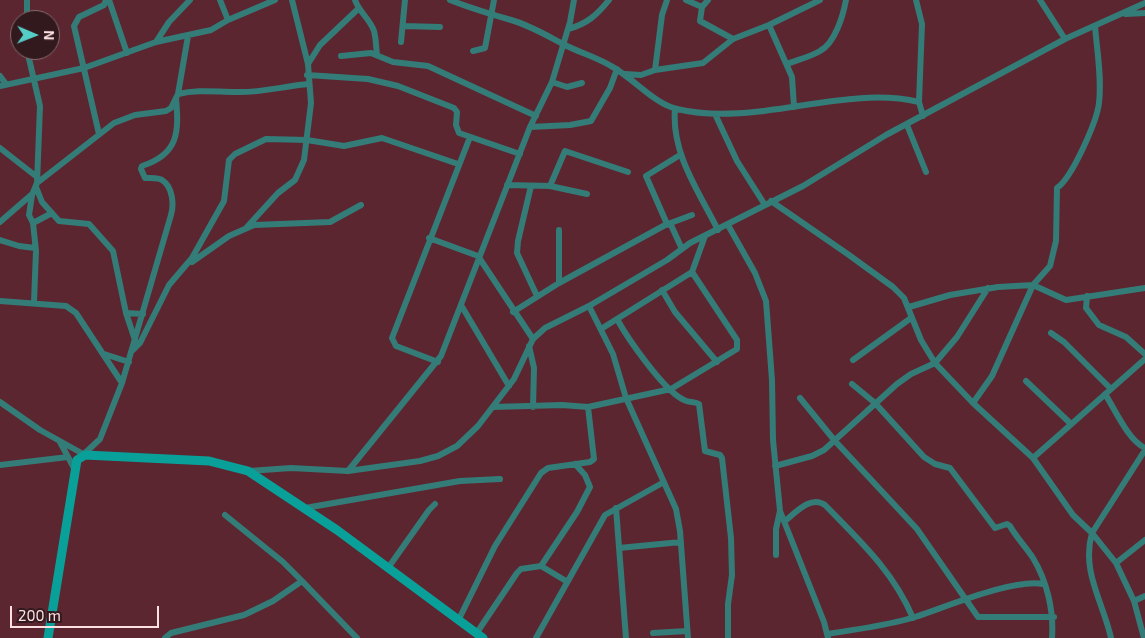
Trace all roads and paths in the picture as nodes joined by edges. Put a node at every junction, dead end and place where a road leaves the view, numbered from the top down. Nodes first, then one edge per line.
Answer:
1 (108, 0) edge
2 (190, 0) edge
3 (220, 0) edge
4 (275, 0) edge
5 (292, 0) edge
6 (355, 0) edge
7 (405, 0) edge
8 (450, 0) edge
9 (494, 0) edge
10 (574, 0) edge
11 (609, 0) edge
12 (667, 0) edge
13 (686, 0) edge
14 (708, 0) edge
15 (801, 0) edge
16 (820, 0) edge
17 (846, 0) edge
18 (916, 0) edge
19 (1040, 0) edge
20 (1145, 3) edge
21 (702, 7) junction
22 (805, 7) junction
23 (358, 9) junction
24 (1145, 12) edge
25 (1124, 14) junction
26 (492, 16) junction
27 (228, 20) junction
28 (769, 25) junction
29 (403, 26) junction
30 (1095, 26) junction
31 (440, 27) dead end
32 (568, 29) junction
33 (188, 36) junction
34 (733, 39) junction
35 (1066, 39) junction
36 (156, 42) junction
37 (402, 42) dead end
38 (563, 44) junction
39 (473, 51) dead end
40 (127, 54) junction
41 (377, 55) junction
42 (342, 56) dead end
43 (30, 60) edge
44 (308, 64) junction
45 (787, 64) junction
46 (84, 68) junction
47 (617, 69) junction
48 (655, 70) junction
49 (625, 74) junction
50 (307, 75) junction
51 (0, 76) edge
52 (34, 78) junction
53 (552, 82) junction
54 (582, 83) dead end
55 (309, 84) junction
56 (3, 85) edge
57 (177, 96) junction
58 (919, 102) junction
59 (794, 107) junction
60 (676, 109) junction
61 (715, 114) junction
62 (536, 116) junction
63 (922, 116) junction
64 (907, 125) junction
65 (530, 127) junction
66 (99, 134) junction
67 (470, 137) junction
68 (307, 140) junction
69 (0, 148) edge
70 (520, 154) junction
71 (680, 155) junction
72 (458, 164) junction
73 (628, 172) dead end
74 (926, 172) dead end
75 (37, 182) junction
76 (507, 186) junction
77 (531, 186) junction
78 (550, 186) junction
79 (32, 194) junction
80 (587, 194) dead end
81 (768, 203) junction
82 (361, 205) dead end
83 (52, 213) junction
84 (692, 215) dead end
85 (0, 222) edge
86 (33, 223) junction
87 (668, 224) junction
88 (728, 225) junction
89 (247, 227) junction
90 (559, 230) dead end
91 (718, 230) junction
92 (705, 236) junction
93 (429, 238) junction
94 (0, 240) edge
95 (36, 248) junction
96 (682, 249) junction
97 (478, 256) junction
98 (186, 265) junction
99 (692, 272) junction
100 (559, 283) junction
101 (1034, 285) junction
102 (988, 288) junction
103 (1145, 288) edge
104 (662, 290) junction
105 (538, 296) junction
106 (1087, 296) junction
107 (0, 301) edge
108 (34, 302) junction
109 (461, 305) junction
110 (589, 306) junction
111 (909, 307) junction
112 (513, 312) junction
113 (126, 313) junction
114 (143, 314) junction
115 (911, 318) junction
116 (617, 319) junction
117 (601, 329) junction
118 (1051, 333) dead end
119 (533, 339) junction
120 (135, 340) junction
121 (529, 346) junction
122 (131, 352) junction
123 (104, 354) junction
124 (1145, 354) edge
125 (1145, 358) edge
126 (853, 360) dead end
127 (129, 362) junction
128 (438, 362) junction
129 (717, 362) junction
130 (935, 363) junction
131 (1026, 381) dead end
132 (122, 383) junction
133 (852, 384) dead end
134 (509, 386) junction
135 (1111, 389) junction
136 (672, 390) junction
137 (1105, 394) junction
138 (626, 398) junction
139 (800, 398) dead end
140 (0, 402) edge
141 (875, 403) junction
142 (973, 403) junction
143 (493, 407) junction
144 (533, 407) junction
145 (588, 407) junction
146 (1071, 424) junction
147 (59, 440) junction
148 (835, 441) junction
149 (1145, 449) edge
150 (84, 455) junction
151 (68, 457) junction
152 (1033, 458) junction
153 (575, 464) junction
154 (0, 465) edge
155 (775, 466) junction
156 (75, 470) junction
157 (348, 471) junction
158 (248, 472) junction
159 (500, 479) dead end
160 (664, 482) junction
161 (435, 504) dead end
162 (306, 508) junction
163 (616, 508) junction
164 (780, 511) junction
165 (225, 515) dead end
166 (785, 520) junction
167 (1092, 533) junction
168 (1145, 540) edge
169 (681, 542) junction
170 (619, 548) junction
171 (776, 556) dead end
172 (1116, 563) junction
173 (541, 566) junction
174 (388, 568) junction
175 (302, 581) junction
176 (566, 581) junction
177 (1043, 584) junction
178 (1145, 596) edge
179 (966, 599) junction
180 (1134, 601) junction
181 (913, 618) junction
182 (1054, 618) junction
183 (458, 621) junction
184 (653, 632) dead end
185 (687, 634) edge
186 (480, 636) edge
187 (828, 636) edge
188 (48, 638) edge
189 (165, 638) edge
190 (357, 638) edge
191 (536, 638) edge
192 (626, 638) edge
193 (728, 638) edge
194 (1052, 638) edge
195 (1111, 638) edge
196 (1144, 638) edge

1 - 40 street
1 - 46 street
2 - 36 street
3 - 27 street
4 - 27 street
5 - 44 street
6 - 23 street
7 - 29 street
8 - 26 street
9 - 26 street
10 - 32 street
11 - 32 street
12 - 48 street
13 - 21 street
14 - 21 street
15 - 22 street
16 - 22 street
17 - 45 street
18 - 58 street
19 - 35 street
20 - 25 street
21 - 34 street
22 - 28 street
23 - 41 street
23 - 44 street
24 - 25 street
25 - 30 street
26 - 38 street
26 - 39 street
27 - 33 street
28 - 34 street
28 - 45 street
29 - 31 street
29 - 37 street
30 - 35 street
30 - 101 street
32 - 38 street
33 - 36 street
33 - 57 street
34 - 48 street
35 - 63 street
36 - 40 street
38 - 47 street
38 - 53 street
40 - 46 street
41 - 42 street
41 - 62 street
43 - 52 street
44 - 50 street
45 - 59 street
46 - 52 street
46 - 66 street
47 - 49 street
47 - 65 street
48 - 49 street
49 - 60 street
50 - 55 street
50 - 67 street
51 - 56 street
52 - 56 street
52 - 75 street
53 - 54 street
53 - 62 street
55 - 57 street
55 - 68 street
57 - 66 street
57 - 114 street
58 - 59 street
58 - 63 street
59 - 61 street
60 - 61 street
60 - 71 street
61 - 81 street
62 - 65 street
63 - 64 street
64 - 74 street
64 - 81 street
65 - 70 street
66 - 75 street
67 - 70 street
67 - 72 street
68 - 72 street
68 - 89 street
68 - 98 street
69 - 75 street
70 - 76 street
71 - 87 street
71 - 91 street
72 - 93 street
73 - 78 street
75 - 79 street
75 - 83 street
76 - 77 street
76 - 97 street
77 - 78 street
77 - 105 street
78 - 80 street
79 - 85 street
79 - 86 street
81 - 88 street
81 - 111 street
82 - 89 street
83 - 86 street
83 - 113 street
84 - 87 street
86 - 95 street
87 - 96 street
87 - 100 street
88 - 91 street
88 - 155 street
89 - 98 street
90 - 100 street
91 - 92 street
92 - 96 street
92 - 99 street
93 - 97 street
93 - 128 street
94 - 95 street
95 - 108 street
96 - 110 street
97 - 109 street
97 - 112 street
98 - 122 street
99 - 104 street
99 - 129 street
100 - 105 street
101 - 102 street
101 - 106 street
101 - 142 street
102 - 111 street
102 - 130 street
103 - 106 street
104 - 116 street
104 - 129 street
105 - 112 street
106 - 124 street
107 - 108 street
108 - 123 street
109 - 128 street
109 - 134 street
110 - 117 street
110 - 119 street
111 - 115 street
112 - 119 street
113 - 114 street
113 - 120 street
114 - 120 street
115 - 126 street
115 - 130 street
116 - 117 street
116 - 136 street
117 - 138 street
118 - 135 street
119 - 121 street
120 - 122 street
121 - 134 street
121 - 144 street
122 - 127 street
123 - 127 street
123 - 132 street
125 - 135 street
127 - 132 street
128 - 157 street
129 - 136 street
130 - 141 street
130 - 142 street
131 - 146 street
132 - 150 street
133 - 141 street
134 - 143 street
135 - 137 street
136 - 138 street
136 - 193 street
137 - 146 street
137 - 149 street
138 - 145 street
138 - 160 street
139 - 148 street
140 - 147 street
141 - 148 street
141 - 177 street
142 - 152 street
143 - 144 street
143 - 157 street
144 - 145 street
145 - 153 street
146 - 152 street
147 - 150 street
147 - 151 street
148 - 155 street
148 - 179 street
149 - 167 street
150 - 156 street
150 - 158 street
151 - 154 street
151 - 156 street
152 - 167 street
153 - 173 street
153 - 183 street
155 - 164 street
156 - 188 street
157 - 158 street
158 - 162 street
159 - 162 street
160 - 163 street
160 - 169 street
161 - 174 street
162 - 174 street
163 - 170 street
163 - 176 street
164 - 166 street
164 - 171 street
165 - 175 street
166 - 181 street
166 - 187 street
167 - 172 street
167 - 195 street
168 - 172 street
169 - 170 street
169 - 185 street
170 - 192 street
172 - 180 street
173 - 176 street
173 - 186 street
174 - 183 street
175 - 189 street
175 - 190 street
176 - 191 street
177 - 179 street
177 - 182 street
178 - 180 street
179 - 181 street
179 - 182 street
180 - 196 street
181 - 187 street
182 - 194 street
183 - 186 street
184 - 185 street

